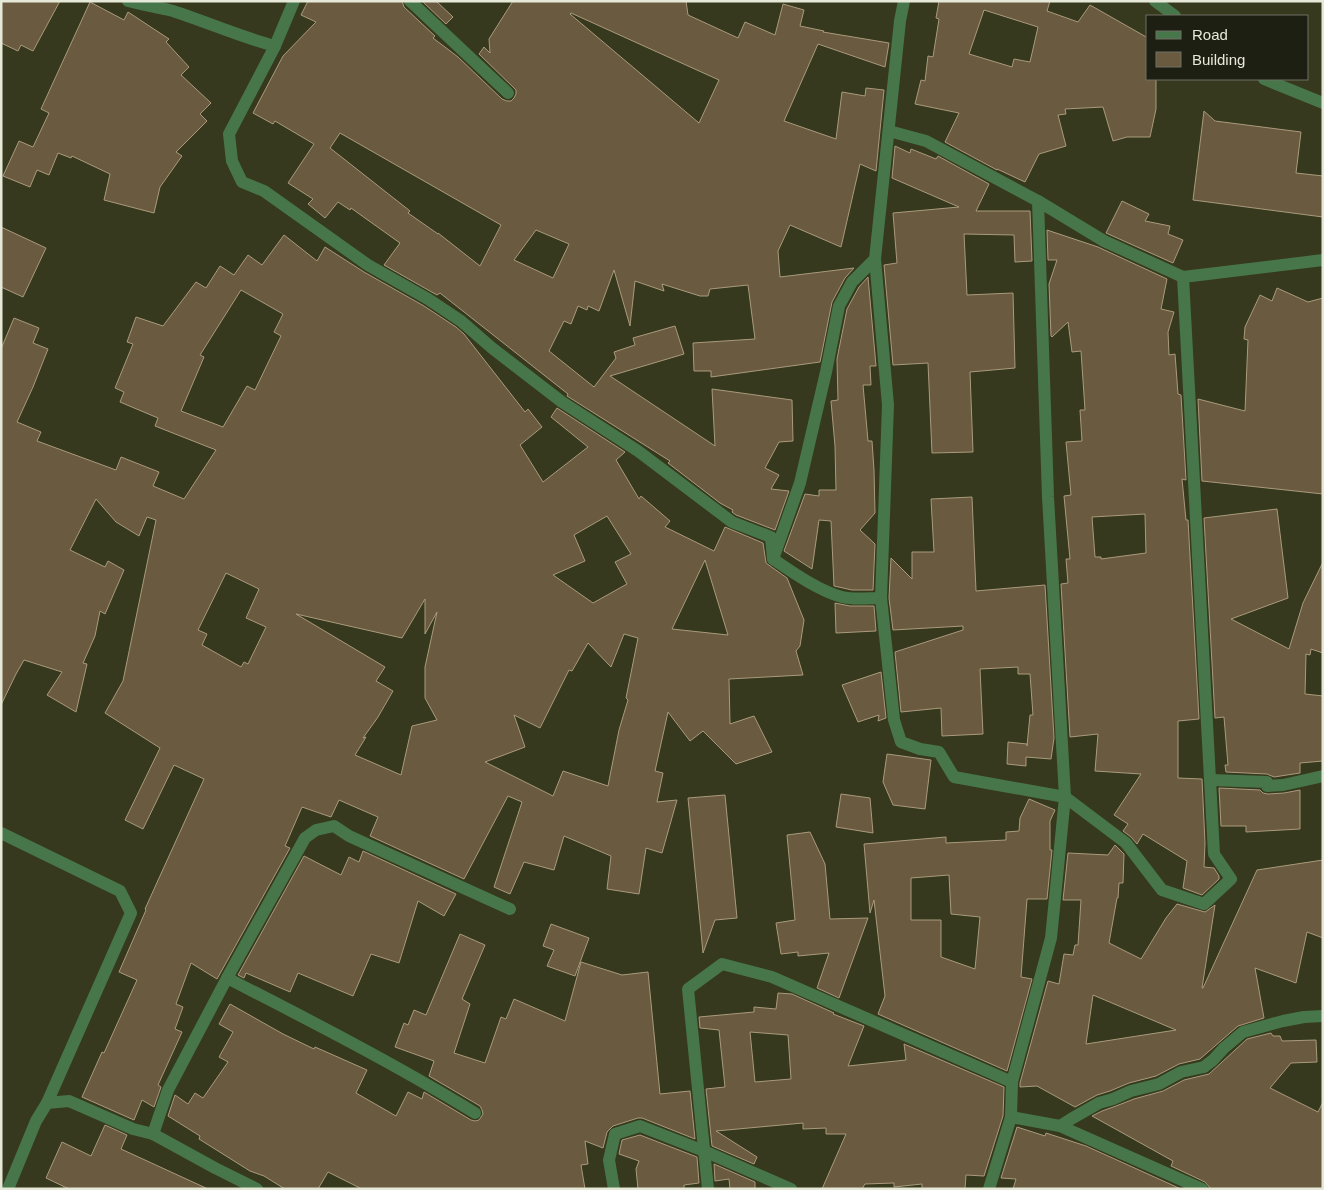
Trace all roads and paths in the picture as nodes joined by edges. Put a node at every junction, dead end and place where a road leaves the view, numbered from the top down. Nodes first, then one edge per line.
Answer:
1 (128, 1) edge
2 (294, 1) edge
3 (410, 1) edge
4 (904, 1) edge
5 (1154, 1) edge
6 (1174, 15) edge
7 (275, 46) junction
8 (1266, 80) edge
9 (508, 93) dead end
10 (1323, 104) edge
11 (889, 131) junction
12 (1038, 201) junction
13 (875, 259) junction
14 (1323, 260) edge
15 (1183, 276) junction
16 (773, 559) junction
17 (881, 598) junction
18 (1323, 776) edge
19 (1211, 780) junction
20 (1065, 797) junction
21 (1, 833) edge
22 (510, 909) dead end
23 (228, 978) junction
24 (1323, 1016) edge
25 (1012, 1082) junction
26 (47, 1103) junction
27 (475, 1113) dead end
28 (1010, 1117) junction
29 (1060, 1126) junction
30 (153, 1134) junction
31 (704, 1151) junction
32 (8, 1189) edge
33 (257, 1189) edge
34 (614, 1189) edge
35 (708, 1189) edge
36 (791, 1189) edge
37 (989, 1189) edge
38 (1202, 1189) edge

1 - 7 street
2 - 7 street
3 - 9 street
4 - 11 street
5 - 6 street
7 - 16 street
8 - 10 street
11 - 12 street
11 - 13 street
12 - 15 street
12 - 20 street
13 - 16 street
13 - 17 street
14 - 15 street
15 - 19 street
16 - 17 street
17 - 20 street
18 - 19 street
19 - 20 street
20 - 25 street
21 - 26 street
22 - 23 street
23 - 27 street
23 - 30 street
24 - 29 street
25 - 28 street
25 - 31 street
26 - 30 street
26 - 32 street
28 - 29 street
28 - 37 street
29 - 38 street
30 - 33 street
31 - 34 street
31 - 35 street
31 - 36 street

